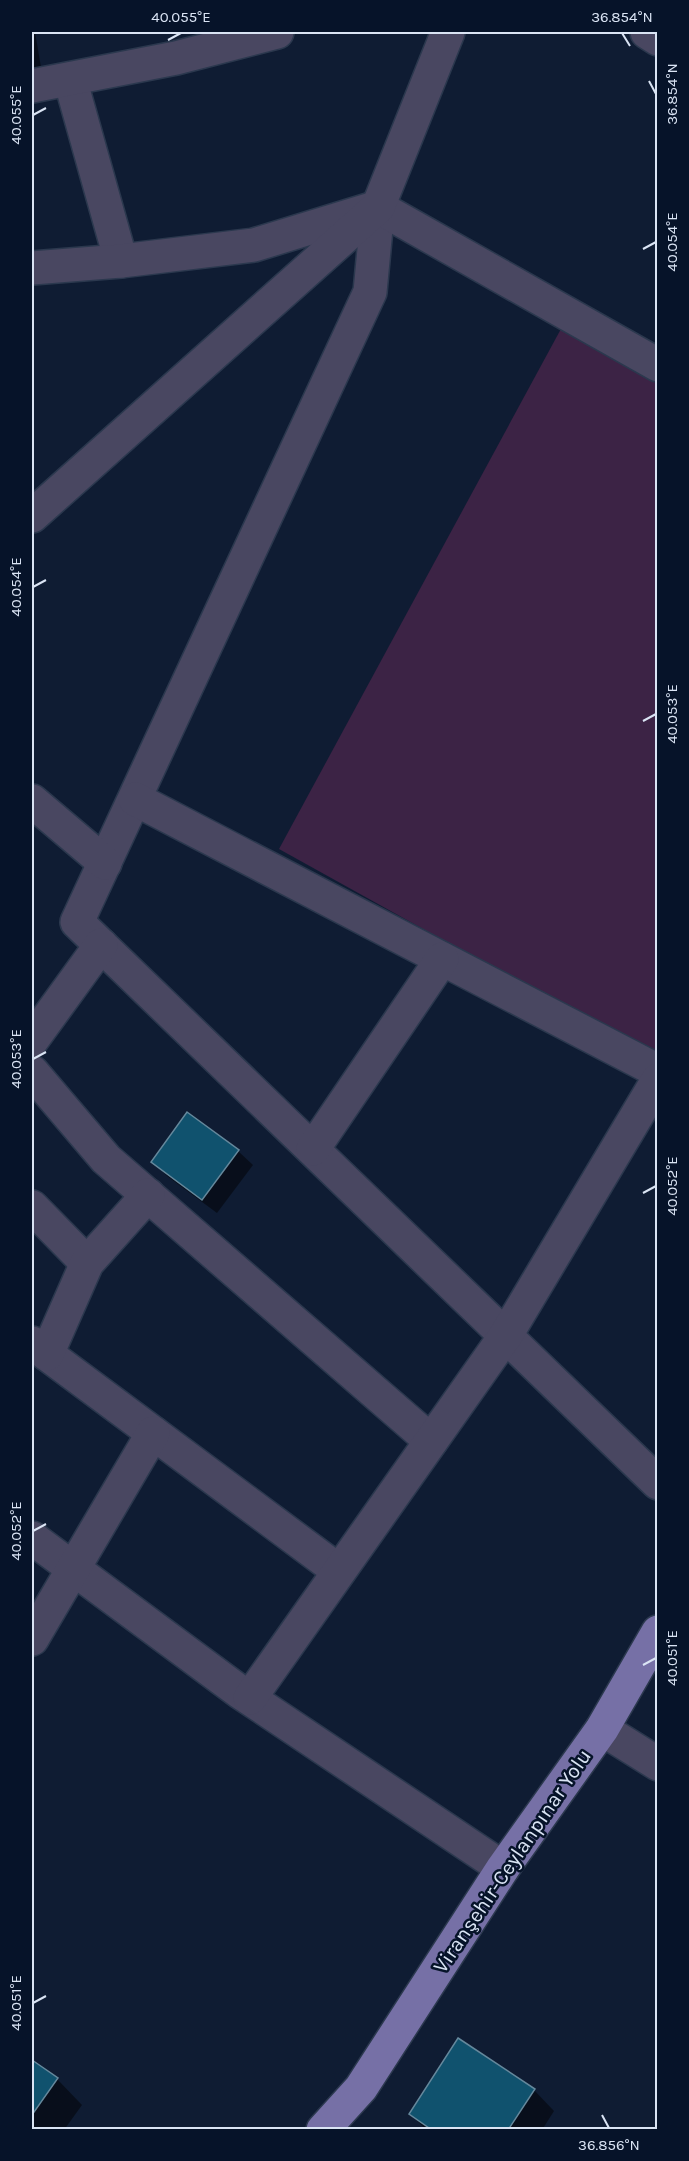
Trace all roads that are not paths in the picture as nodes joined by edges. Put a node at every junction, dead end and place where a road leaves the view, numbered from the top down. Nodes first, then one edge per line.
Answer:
1 (278, 32) edge
2 (448, 32) edge
3 (647, 32) edge
4 (657, 39) edge
5 (70, 79) junction
6 (32, 86) edge
7 (378, 207) junction
8 (121, 261) junction
9 (32, 268) edge
10 (657, 365) edge
11 (32, 516) edge
12 (135, 799) junction
13 (32, 801) edge
14 (105, 863) junction
15 (101, 945) junction
16 (442, 959) junction
17 (32, 1040) edge
18 (657, 1071) edge
19 (32, 1072) edge
20 (657, 1080) edge
21 (313, 1149) junction
22 (148, 1195) junction
23 (32, 1207) edge
24 (87, 1263) junction
25 (506, 1335) junction
26 (39, 1348) edge
27 (153, 1433) junction
28 (431, 1441) junction
29 (657, 1483) edge
30 (32, 1538) edge
31 (73, 1568) junction
32 (339, 1572) junction
33 (657, 1632) edge
34 (32, 1639) edge
35 (250, 1698) junction
36 (602, 1729) junction
37 (657, 1764) edge
38 (503, 1868) junction
39 (361, 2088) junction
40 (323, 2130) edge
41 (345, 2130) edge

1 - 5 street
2 - 7 street
3 - 4 street
5 - 6 street
5 - 8 street
7 - 8 street
7 - 10 street
7 - 11 street
7 - 12 street
8 - 9 street
12 - 14 street
12 - 16 street
13 - 14 street
14 - 15 street
15 - 17 street
15 - 21 street
16 - 18 street
16 - 21 street
19 - 22 street
20 - 25 street
21 - 25 street
22 - 24 street
22 - 28 street
23 - 24 street
24 - 26 street
25 - 28 street
25 - 29 street
26 - 27 street
27 - 31 street
27 - 32 street
28 - 32 street
30 - 31 street
31 - 34 street
31 - 35 street
32 - 35 street
33 - 36 main road, Viranşehir-Ceylanpınar Yolu
35 - 38 street
36 - 37 street
36 - 38 main road, Viranşehir-Ceylanpınar Yolu
38 - 39 main road, Viranşehir-Ceylanpınar Yolu
39 - 40 main road, Viranşehir-Ceylanpınar Yolu
39 - 41 main road, Viranşehir-Ceylanpınar Yolu

